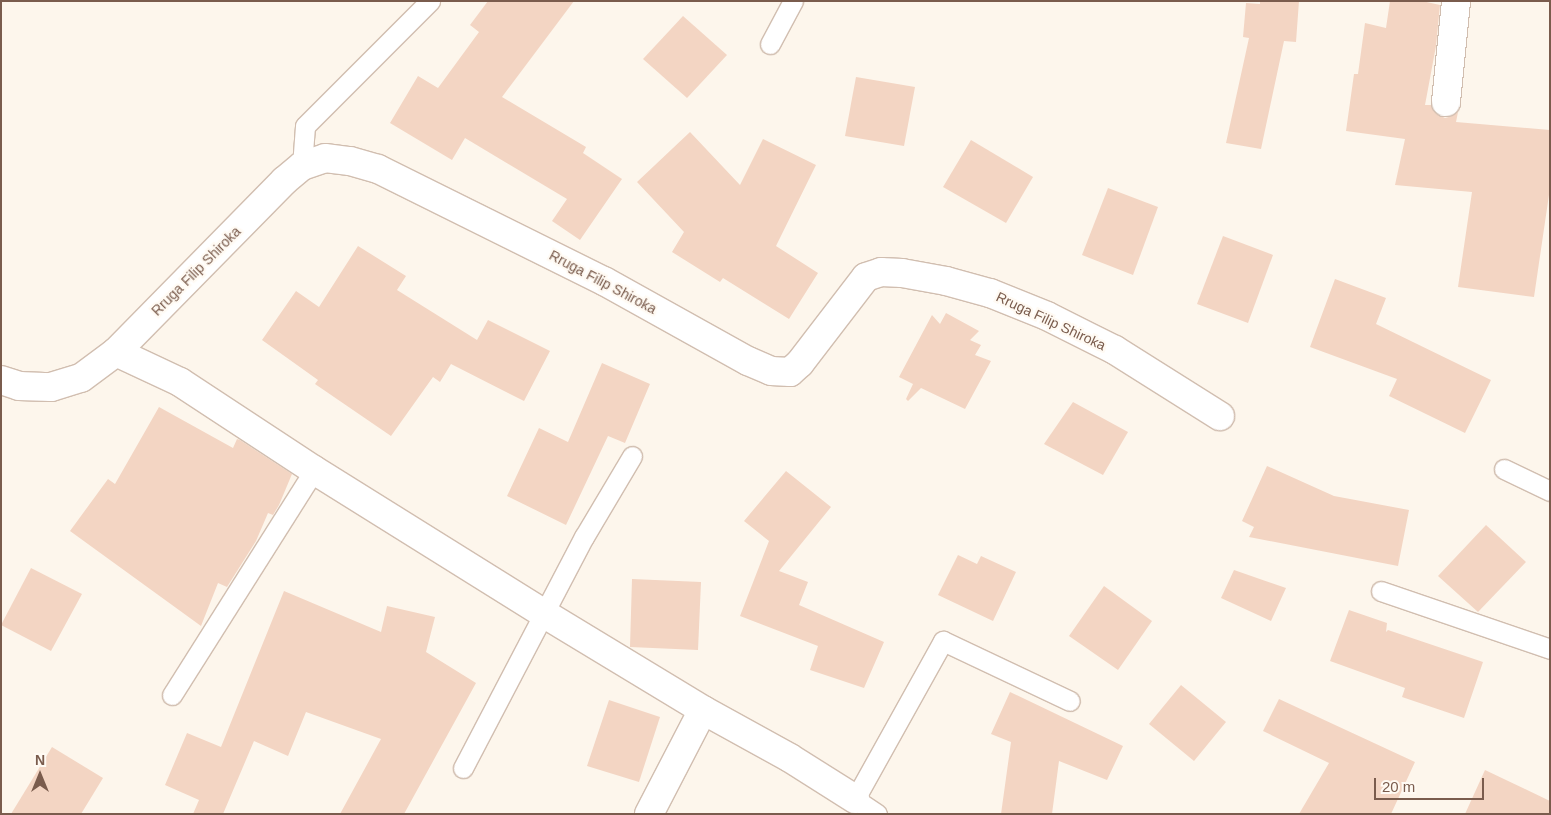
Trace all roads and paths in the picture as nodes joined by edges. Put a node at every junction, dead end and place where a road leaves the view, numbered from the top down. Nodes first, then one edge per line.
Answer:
1 (430, 1) edge
2 (793, 1) edge
3 (1456, 1) edge
4 (770, 44) dead end
5 (1446, 102) dead end
6 (302, 166) junction
7 (116, 352) junction
8 (1, 380) edge
9 (1220, 416) dead end
10 (632, 456) dead end
11 (1504, 469) dead end
12 (314, 470) junction
13 (1550, 491) edge
14 (1381, 591) dead end
15 (543, 613) junction
16 (1550, 649) edge
17 (172, 695) dead end
18 (1070, 700) dead end
19 (704, 710) junction
20 (463, 768) dead end
21 (854, 799) junction
22 (649, 814) edge
23 (877, 814) edge

1 - 6 lane
2 - 4 lane
3 - 5 street
6 - 7 street, Rruga Filip Shiroka
6 - 9 street, Rruga Filip Shiroka
7 - 8 street, Rruga Filip Shiroka
7 - 12 street
10 - 15 lane
11 - 13 lane
12 - 15 street
12 - 17 lane
14 - 16 lane
15 - 19 street
15 - 20 lane
18 - 21 lane
19 - 21 street
19 - 22 street
21 - 23 lane

